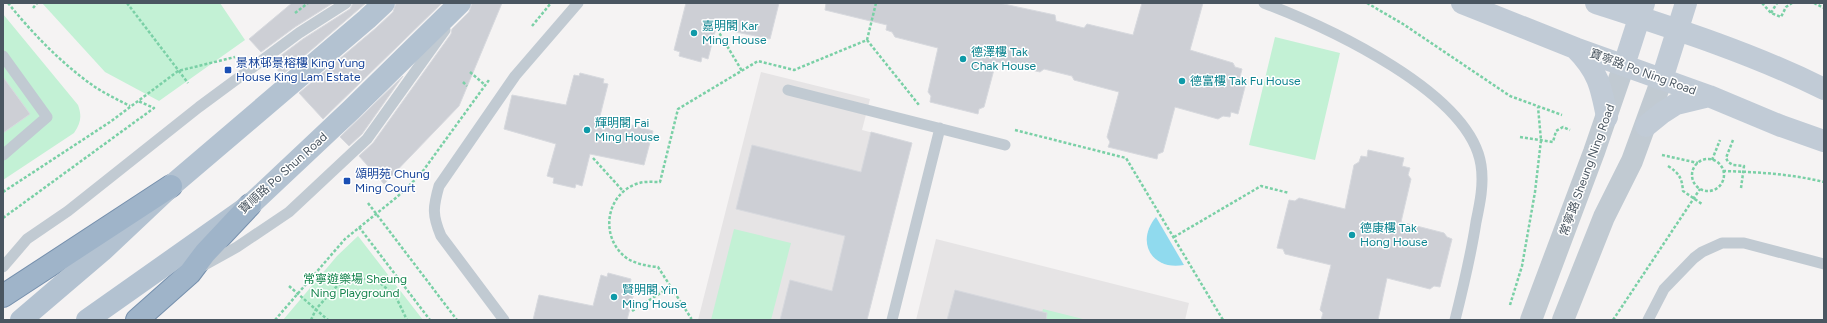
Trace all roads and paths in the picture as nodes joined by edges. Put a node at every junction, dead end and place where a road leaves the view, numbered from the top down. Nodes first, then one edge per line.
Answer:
1 (8, 3) edge
2 (37, 3) edge
3 (127, 3) edge
4 (308, 3) edge
5 (346, 3) edge
6 (384, 3) edge
7 (460, 3) edge
8 (463, 3) edge
9 (551, 3) edge
10 (578, 3) edge
11 (876, 3) edge
12 (1264, 3) edge
13 (1367, 3) edge
14 (1462, 3) edge
15 (1597, 3) edge
16 (1686, 3) edge
17 (1762, 3) edge
18 (1777, 3) edge
19 (1792, 3) edge
20 (1814, 3) edge
21 (34, 8) dead end
22 (1824, 8) edge
23 (1642, 10) edge
24 (1772, 13) junction
25 (290, 16) dead end
26 (717, 29) dead end
27 (1677, 31) junction
28 (528, 32) dead end
29 (867, 40) junction
30 (1575, 48) junction
31 (3, 56) edge
32 (236, 57) dead end
33 (1624, 65) junction
34 (178, 71) junction
35 (742, 71) junction
36 (470, 72) dead end
37 (489, 79) dead end
38 (1662, 79) junction
39 (463, 82) dead end
40 (188, 83) dead end
41 (485, 85) junction
42 (467, 86) dead end
43 (1824, 89) edge
44 (788, 90) dead end
45 (1709, 96) junction
46 (138, 101) junction
47 (920, 106) dead end
48 (130, 107) junction
49 (1538, 107) junction
50 (1562, 115) dead end
51 (1607, 117) junction
52 (1646, 126) junction
53 (940, 128) junction
54 (1012, 129) dead end
55 (1570, 130) dead end
56 (1520, 137) dead end
57 (1541, 140) junction
58 (1720, 140) dead end
59 (1733, 140) dead end
60 (1824, 141) edge
61 (1005, 145) dead end
62 (3, 155) edge
63 (1662, 155) dead end
64 (592, 158) dead end
65 (1712, 160) junction
66 (1698, 163) junction
67 (1668, 166) dead end
68 (1724, 171) junction
69 (1743, 172) junction
70 (1824, 182) edge
71 (171, 186) junction
72 (1741, 188) dead end
73 (1700, 189) junction
74 (3, 192) edge
75 (623, 192) junction
76 (1289, 193) dead end
77 (1693, 198) junction
78 (368, 203) dead end
79 (1702, 204) dead end
80 (250, 205) junction
81 (376, 214) junction
82 (3, 218) edge
83 (359, 228) junction
84 (1174, 238) junction
85 (1824, 264) edge
86 (3, 267) edge
87 (190, 273) junction
88 (289, 286) dead end
89 (670, 286) junction
90 (298, 293) junction
91 (3, 296) edge
92 (1510, 306) dead end
93 (316, 309) junction
94 (632, 311) dead end
95 (21, 320) edge
96 (87, 320) edge
97 (137, 320) edge
98 (275, 320) edge
99 (311, 320) edge
100 (328, 320) edge
101 (407, 320) edge
102 (430, 320) edge
103 (458, 320) edge
104 (504, 320) edge
105 (691, 320) edge
106 (892, 320) edge
107 (1224, 320) edge
108 (1455, 320) edge
109 (1531, 320) edge
110 (1563, 320) edge
111 (1613, 320) edge
112 (1648, 320) edge

1 - 48 path
2 - 21 path
3 - 34 path
4 - 25 path
5 - 86 lane
6 - 71 main road
7 - 80 main road, 寶順路 Po Shun Road
8 - 87 lane
9 - 28 path
10 - 104 lane
11 - 29 path
12 - 108 lane
13 - 49 path
14 - 30 main road, 寶寧路 Po Ning Road
15 - 23 main road
16 - 27 main road
17 - 24 path
18 - 24 path
19 - 24 path
20 - 22 path
23 - 27 main road
23 - 33 main road, 常寧路 Sheung Ning Road
26 - 35 path
27 - 38 main road
27 - 43 main road
29 - 35 path
29 - 47 path
30 - 33 main road, 寶寧路 Po Ning Road
30 - 51 main road
31 - 62 lane
32 - 34 path
33 - 38 main road, 寶寧路 Po Ning Road
33 - 51 street, 常寧路 Sheung Ning Road
34 - 40 path
34 - 46 path
35 - 75 path
36 - 41 path
37 - 41 path
38 - 45 main road, 寶寧路 Po Ning Road
38 - 52 street
39 - 42 path
41 - 81 path
44 - 53 lane
45 - 52 main road
45 - 60 main road, 寶寧路 Po Ning Road
46 - 48 path
46 - 82 path
48 - 74 path
49 - 50 path
49 - 57 path
51 - 109 street, 常寧路 Sheung Ning Road
52 - 110 street
53 - 61 lane
53 - 106 lane
54 - 84 path
55 - 57 path
56 - 57 path
57 - 92 path
58 - 65 path
59 - 69 path
63 - 66 path
64 - 75 path
65 - 66 path
65 - 68 path
66 - 73 path
67 - 77 path
68 - 69 path
68 - 73 path
69 - 70 path
69 - 72 path
71 - 91 highway
71 - 95 main road
73 - 77 path
75 - 89 path
76 - 84 path
77 - 79 path
77 - 111 path
78 - 81 path
80 - 87 highway
80 - 96 main road, 寶順路 Po Shun Road
81 - 83 path
81 - 103 path
83 - 90 path
83 - 102 path
84 - 107 path
85 - 112 lane
87 - 97 highway
88 - 90 path
89 - 94 path
89 - 105 path
90 - 93 path
90 - 98 path
93 - 99 path
93 - 100 path
93 - 101 path

